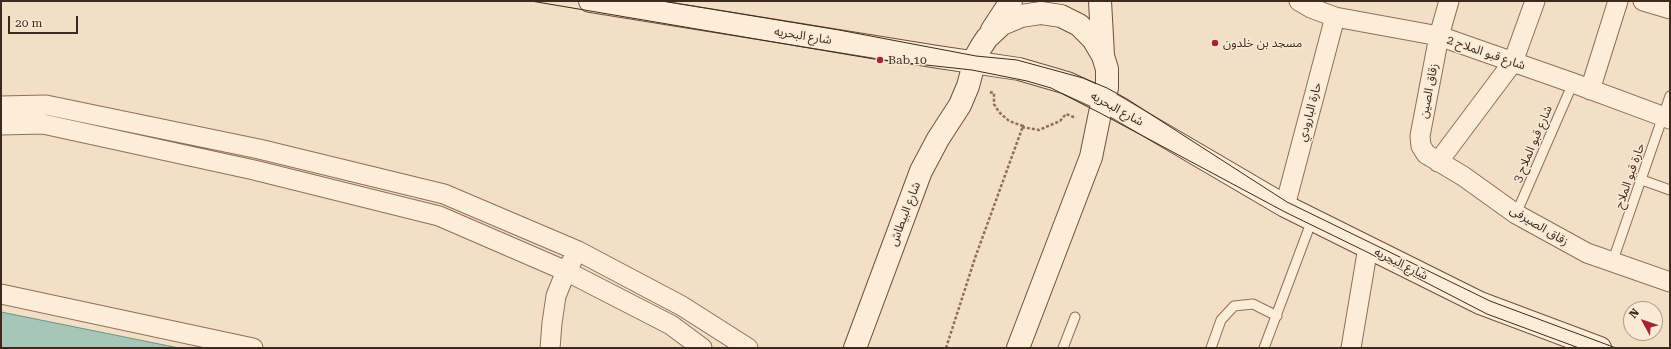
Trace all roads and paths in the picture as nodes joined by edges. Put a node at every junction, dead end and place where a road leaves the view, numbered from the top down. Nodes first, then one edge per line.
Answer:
1 (590, 1) edge
2 (1011, 1) edge
3 (1100, 1) edge
4 (1299, 1) edge
5 (1449, 1) edge
6 (1535, 1) edge
7 (1618, 1) edge
8 (1643, 1) edge
9 (621, 4) edge
10 (1670, 9) edge
11 (1335, 17) junction
12 (1439, 36) junction
13 (987, 38) junction
14 (1103, 56) junction
15 (1513, 62) junction
16 (975, 63) junction
17 (968, 86) junction
18 (1581, 86) junction
19 (1670, 96) edge
20 (1104, 100) junction
21 (1, 106) edge
22 (1667, 118) edge
23 (1, 125) edge
24 (1097, 126) junction
25 (1022, 127) junction
26 (1421, 146) joint
27 (259, 149) junction
28 (1438, 162) junction
29 (254, 170) junction
30 (1642, 180) junction
31 (1670, 190) edge
32 (1285, 206) junction
33 (1516, 214) junction
34 (1312, 220) junction
35 (1368, 247) junction
36 (578, 251) junction
37 (1612, 263) junction
38 (566, 271) junction
39 (1670, 282) edge
40 (1, 294) edge
41 (1276, 316) junction
42 (1075, 317) dead end
43 (253, 348) edge
44 (550, 348) edge
45 (702, 348) edge
46 (748, 348) edge
47 (855, 348) edge
48 (946, 348) edge
49 (1018, 348) edge
50 (1063, 348) edge
51 (1211, 348) edge
52 (1264, 348) edge
53 (1351, 348) edge
54 (1600, 348) edge

1 - 9 main road, شارع البحريه
2 - 13 main road
3 - 14 main road
4 - 11 street, شارع قبو الملاح 2
5 - 12 street, زقاق الصين
6 - 15 street
7 - 18 street
8 - 10 street
9 - 16 main road, شارع البحريه
11 - 12 street, شارع قبو الملاح 2
11 - 32 street, حارة البارودي
12 - 15 street, شارع قبو الملاح 2
12 - 26 street, زقاق الصين
13 - 14 main road
13 - 16 main road, شارع البيطاش
14 - 20 main road
15 - 18 street, شارع قبو الملاح 2
15 - 28 street
16 - 17 main road, شارع البيطاش
16 - 20 main road, شارع البحريه
17 - 25 path
17 - 47 main road, شارع البيطاش
18 - 22 street, شارع قبو الملاح 2
18 - 33 lane, شارع قبو الملاح 3
19 - 22 lane, حارة قبو الملاح
20 - 24 main road
20 - 32 main road, شارع البحريه
21 - 27 street
22 - 30 lane, حارة قبو الملاح
23 - 29 street
24 - 25 path
24 - 49 main road
25 - 48 path
26 - 28 street, زقاق الصيرفى
27 - 29 street
27 - 36 street
28 - 33 street, زقاق الصيرفى
29 - 38 street
30 - 31 lane
30 - 37 lane, حارة قبو الملاح
32 - 34 main road, شارع البحريه
33 - 37 street, زقاق الصيرفى
34 - 35 main road, شارع البحريه
34 - 41 lane
35 - 53 street
35 - 54 main road, شارع البحريه
36 - 38 street
36 - 46 street
37 - 39 street, زقاق الصيرفى
38 - 44 street
38 - 45 street
40 - 43 street
41 - 51 lane
41 - 52 lane
42 - 50 lane

